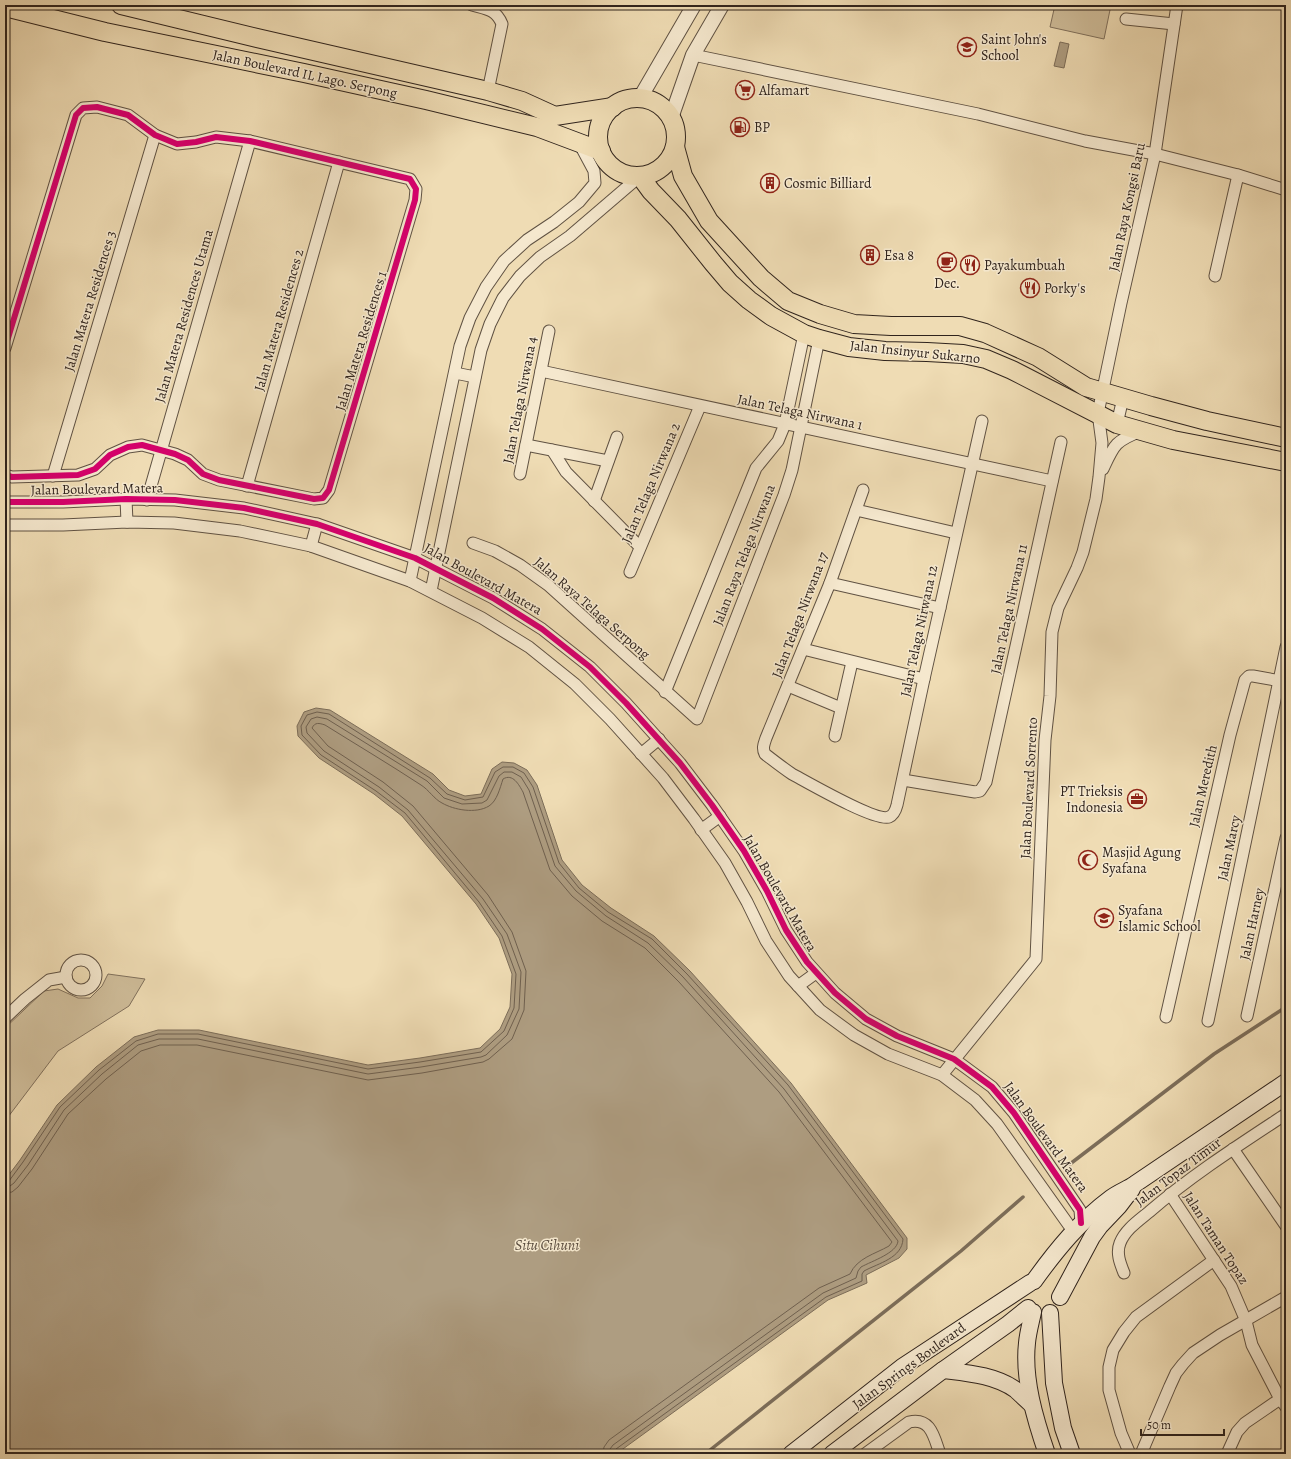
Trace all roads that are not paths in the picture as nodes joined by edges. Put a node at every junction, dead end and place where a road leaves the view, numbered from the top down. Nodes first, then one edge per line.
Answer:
1 (121, 5) edge
2 (472, 5) edge
3 (694, 5) edge
4 (722, 5) edge
5 (1178, 5) edge
6 (5, 7) edge
7 (1126, 19) dead end
8 (1174, 24) junction
9 (693, 55) junction
10 (350, 60) junction
11 (345, 82) junction
12 (488, 91) junction
13 (640, 98) junction
14 (613, 107) junction
15 (671, 118) junction
16 (156, 135) junction
17 (250, 141) junction
18 (579, 143) junction
19 (675, 146) junction
20 (601, 151) junction
21 (1155, 154) junction
22 (339, 162) junction
23 (1238, 175) junction
24 (640, 176) junction
25 (1286, 190) edge
26 (1215, 276) dead end
27 (549, 332) dead end
28 (812, 336) junction
29 (5, 348) edge
30 (541, 371) junction
31 (455, 373) junction
32 (475, 377) junction
33 (1103, 392) junction
34 (1123, 398) junction
35 (700, 406) junction
36 (1098, 413) junction
37 (982, 421) dead end
38 (785, 424) junction
39 (1117, 424) junction
40 (800, 428) junction
41 (1141, 431) junction
42 (617, 437) dead end
43 (1283, 437) edge
44 (1061, 442) dead end
45 (526, 445) junction
46 (161, 450) junction
47 (552, 450) junction
48 (608, 461) junction
49 (1281, 461) edge
50 (973, 464) junction
51 (520, 474) dead end
52 (5, 475) edge
53 (53, 476) junction
54 (1099, 477) junction
55 (1052, 481) junction
56 (247, 486) junction
57 (863, 490) dead end
58 (126, 499) junction
59 (147, 500) junction
60 (594, 500) junction
61 (5, 502) edge
62 (856, 510) junction
63 (127, 522) junction
64 (317, 524) junction
65 (5, 525) edge
66 (956, 533) junction
67 (473, 543) dead end
68 (311, 546) junction
69 (640, 547) junction
70 (415, 558) junction
71 (436, 568) junction
72 (630, 572) dead end
73 (410, 581) junction
74 (830, 583) junction
75 (431, 591) junction
76 (940, 608) junction
77 (1286, 647) edge
78 (803, 649) junction
79 (852, 662) junction
80 (924, 679) junction
81 (1282, 682) edge
82 (788, 686) junction
83 (665, 692) junction
84 (841, 708) junction
85 (697, 719) joint
86 (835, 736) dead end
87 (658, 739) junction
88 (641, 754) junction
89 (903, 780) junction
90 (897, 805) joint
91 (720, 816) junction
92 (701, 830) junction
93 (1286, 838) edge
94 (816, 972) junction
95 (66, 977) dead end
96 (798, 986) junction
97 (1247, 1016) dead end
98 (1166, 1017) dead end
99 (5, 1018) edge
100 (1208, 1022) dead end
101 (954, 1059) junction
102 (942, 1075) junction
103 (1286, 1082) edge
104 (1286, 1114) edge
105 (1233, 1150) junction
106 (1136, 1184) junction
107 (1170, 1194) junction
108 (1286, 1226) edge
109 (1077, 1227) junction
110 (1082, 1255) junction
111 (1214, 1260) junction
112 (1124, 1273) dead end
113 (1032, 1282) junction
114 (1060, 1297) junction
115 (1286, 1297) edge
116 (999, 1303) junction
117 (1030, 1310) junction
118 (1051, 1319) junction
119 (1246, 1321) junction
120 (1008, 1324) junction
121 (1030, 1328) junction
122 (943, 1370) junction
123 (1283, 1403) edge
124 (1032, 1405) junction
125 (791, 1454) edge
126 (832, 1454) edge
127 (865, 1454) edge
128 (940, 1454) edge
129 (1047, 1454) edge
130 (1072, 1454) edge
131 (1130, 1454) edge
132 (1141, 1454) edge
133 (1227, 1454) edge

1 - 10 main road, Jalan Boulevard IL Lago. Serpong
2 - 12 street
3 - 13 street
4 - 9 street
5 - 8 street, Jalan Raya Kongsi Baru
6 - 11 main road, Jalan Boulevard IL Lago. Serpong
7 - 8 street
8 - 21 street, Jalan Raya Kongsi Baru
9 - 15 street
9 - 21 street
10 - 11 main road
10 - 12 main road, Jalan Boulevard IL Lago. Serpong
11 - 18 main road, Jalan Boulevard IL Lago. Serpong
12 - 14 main road, Jalan Boulevard IL Lago. Serpong
13 - 14 main road
13 - 15 main road
14 - 20 main road
15 - 19 main road
16 - 17 street
16 - 29 street
16 - 53 street, Jalan Matera Residences 3
17 - 22 street
17 - 46 street, Jalan Matera Residences Utama
18 - 20 main road, Jalan Boulevard IL Lago. Serpong
18 - 31 street
19 - 24 main road
19 - 33 main road, Jalan Insinyur Sukarno
20 - 24 main road
21 - 23 street
21 - 33 street, Jalan Raya Kongsi Baru
22 - 56 street, Jalan Matera Residences 2
22 - 56 street, Jalan Matera Residences 1
23 - 25 street
23 - 26 street
24 - 28 main road, Jalan Insinyur Sukarno
24 - 32 street
27 - 30 street, Jalan Telaga Nirwana 4
28 - 36 main road, Jalan Insinyur Sukarno
28 - 38 street, Jalan Raya Telaga Nirwana
28 - 40 street, Jalan Raya Telaga Nirwana
30 - 35 street, Jalan Telaga Nirwana 1
30 - 45 street, Jalan Telaga Nirwana 4
31 - 32 street
31 - 70 street
32 - 71 street
33 - 34 main road, Jalan Insinyur Sukarno
33 - 36 street, Jalan Raya Kongsi Baru
34 - 39 street
34 - 43 main road, Jalan Insinyur Sukarno
35 - 38 street, Jalan Telaga Nirwana 1
35 - 69 street, Jalan Telaga Nirwana 2
36 - 39 main road, Jalan Insinyur Sukarno
36 - 54 street, Jalan Boulevard Sorrento
37 - 50 street, Jalan Telaga Nirwana 12
38 - 40 street, Jalan Telaga Nirwana 1
38 - 83 street, Jalan Raya Telaga Nirwana
39 - 41 main road, Jalan Insinyur Sukarno
40 - 50 street, Jalan Telaga Nirwana 1
40 - 85 street, Jalan Raya Telaga Nirwana
41 - 49 main road, Jalan Insinyur Sukarno
41 - 54 street, Jalan Boulevard Sorrento
42 - 48 street
43 - 49 main road
44 - 55 street, Jalan Telaga Nirwana 11
45 - 47 street
45 - 51 street, Jalan Telaga Nirwana 4
46 - 53 street
46 - 56 street
46 - 59 street, Jalan Matera Residences Utama
47 - 48 street
47 - 60 street
48 - 60 street
50 - 55 street, Jalan Telaga Nirwana 1
50 - 66 street, Jalan Telaga Nirwana 12
52 - 53 street
54 - 101 street, Jalan Boulevard Sorrento
55 - 89 street, Jalan Telaga Nirwana 11
57 - 62 street, Jalan Telaga Nirwana 17
58 - 59 street, Jalan Boulevard Matera
58 - 61 street, Jalan Boulevard Matera
58 - 63 street
59 - 64 street, Jalan Boulevard Matera
60 - 69 street
62 - 66 street
62 - 74 street, Jalan Telaga Nirwana 17
63 - 65 street
63 - 68 street
64 - 68 street
64 - 70 street, Jalan Boulevard Matera
66 - 76 street, Jalan Telaga Nirwana 12
67 - 83 street, Jalan Raya Telaga Serpong
68 - 73 street
69 - 72 street, Jalan Telaga Nirwana 2
70 - 71 street, Jalan Boulevard Matera
70 - 73 street
71 - 75 street
71 - 87 street, Jalan Boulevard Matera
73 - 75 street
74 - 76 street
74 - 78 street, Jalan Telaga Nirwana 17
75 - 88 street
76 - 80 street, Jalan Telaga Nirwana 12
77 - 81 street, Jalan Marcy
78 - 79 street
78 - 82 street, Jalan Telaga Nirwana 17
79 - 80 street
79 - 84 street
80 - 89 street, Jalan Telaga Nirwana 12
81 - 98 street, Jalan Meredith
81 - 100 street, Jalan Marcy
82 - 84 street
82 - 90 street, Jalan Telaga Nirwana 17
83 - 85 street, Jalan Raya Telaga Serpong
84 - 86 street
87 - 88 street
87 - 91 street, Jalan Boulevard Matera
88 - 92 street
89 - 90 street, Jalan Telaga Nirwana 12
91 - 92 street
91 - 94 street, Jalan Boulevard Matera
92 - 96 street
93 - 97 street, Jalan Harney
94 - 96 street
94 - 101 street, Jalan Boulevard Matera
95 - 99 street
96 - 102 street
101 - 102 street, Jalan Boulevard Sorrento
101 - 109 street, Jalan Boulevard Matera
102 - 109 street
103 - 106 main road
104 - 105 street, Jalan Topaz Timur
105 - 107 street, Jalan Topaz Timur
105 - 108 street
106 - 109 main road
106 - 110 main road
107 - 111 street, Jalan Taman Topaz
107 - 112 street, Jalan Topaz Timur
109 - 110 main road
109 - 113 main road
110 - 114 main road
111 - 119 street, Jalan Taman Topaz
111 - 131 street
113 - 114 main road
113 - 116 main road, Jalan Springs Boulevard
113 - 117 main road
114 - 118 main road
115 - 119 street
116 - 120 main road
116 - 125 main road, Jalan Springs Boulevard
117 - 118 main road
117 - 120 main road, Jalan Springs Boulevard
117 - 121 main road
118 - 121 main road
118 - 130 main road
119 - 123 street, Jalan Taman Topaz
119 - 132 street
120 - 122 main road, Jalan Springs Boulevard
121 - 124 main road
122 - 124 main road
122 - 126 main road, Jalan Springs Boulevard
123 - 133 street
124 - 129 main road
127 - 128 street

